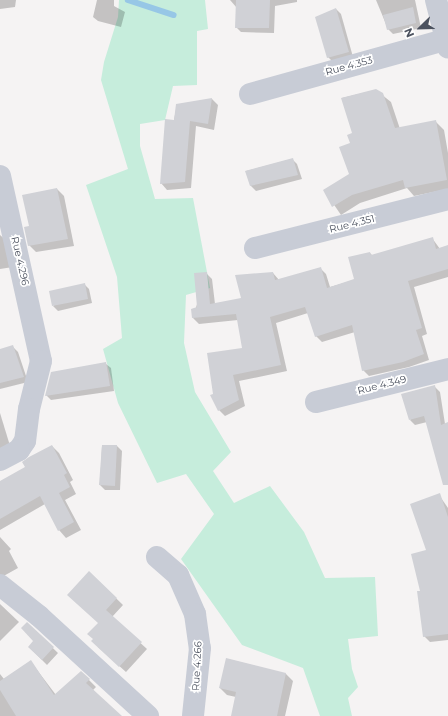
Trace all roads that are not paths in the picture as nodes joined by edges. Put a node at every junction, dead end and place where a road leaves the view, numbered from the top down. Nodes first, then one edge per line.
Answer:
1 (436, 0) edge
2 (447, 42) edge
3 (250, 94) dead end
4 (0, 176) edge
5 (448, 199) edge
6 (256, 248) dead end
7 (448, 369) edge
8 (316, 402) dead end
9 (0, 460) edge
10 (156, 557) dead end
11 (0, 585) edge
12 (148, 716) edge
13 (193, 716) edge

1 - 2 street
2 - 3 street, Rue 4.353
4 - 9 street, Rue 4.296
5 - 6 street, Rue 4.351
7 - 8 street, Rue 4.349
10 - 13 street, Rue 4.266
11 - 12 street

